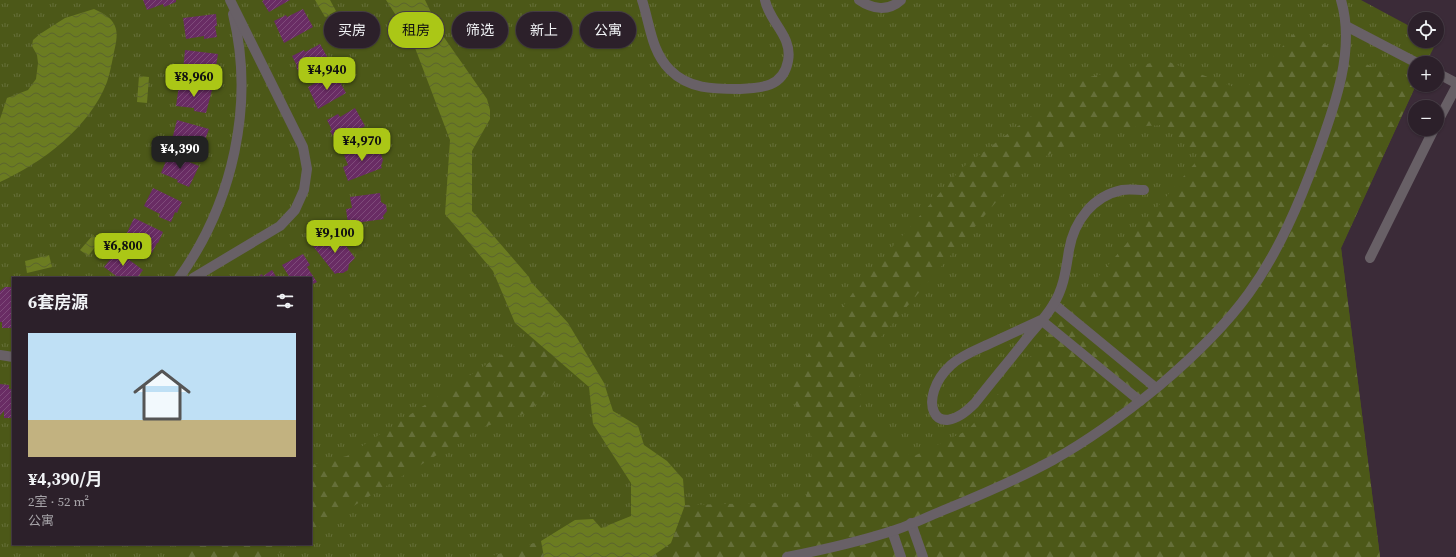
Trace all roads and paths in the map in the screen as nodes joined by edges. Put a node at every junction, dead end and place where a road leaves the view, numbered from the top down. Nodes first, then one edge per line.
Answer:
1 (230, 0) edge
2 (642, 0) edge
3 (764, 0) edge
4 (859, 0) edge
5 (901, 0) edge
6 (1342, 0) edge
7 (1346, 26) junction
8 (1408, 58) edge
9 (1444, 77) edge
10 (1456, 83) edge
11 (1456, 87) edge
12 (1444, 110) edge
13 (1431, 136) edge
14 (1144, 190) dead end
15 (1370, 258) dead end
16 (180, 277) edge
17 (195, 277) edge
18 (1054, 304) junction
19 (1041, 320) junction
20 (0, 355) edge
21 (12, 357) edge
22 (1156, 388) junction
23 (1140, 401) junction
24 (912, 524) junction
25 (892, 531) junction
26 (787, 557) edge
27 (901, 557) edge
28 (923, 557) edge

1 - 16 street
1 - 17 street
2 - 3 street
4 - 5 street
6 - 7 street
7 - 8 street
7 - 22 street
9 - 10 street
11 - 12 street
13 - 15 street
14 - 18 street
18 - 19 street
18 - 22 street
19 - 19 street
19 - 23 street
20 - 21 street
22 - 23 street
23 - 24 street
24 - 25 street
24 - 28 street
25 - 26 street
25 - 27 street

